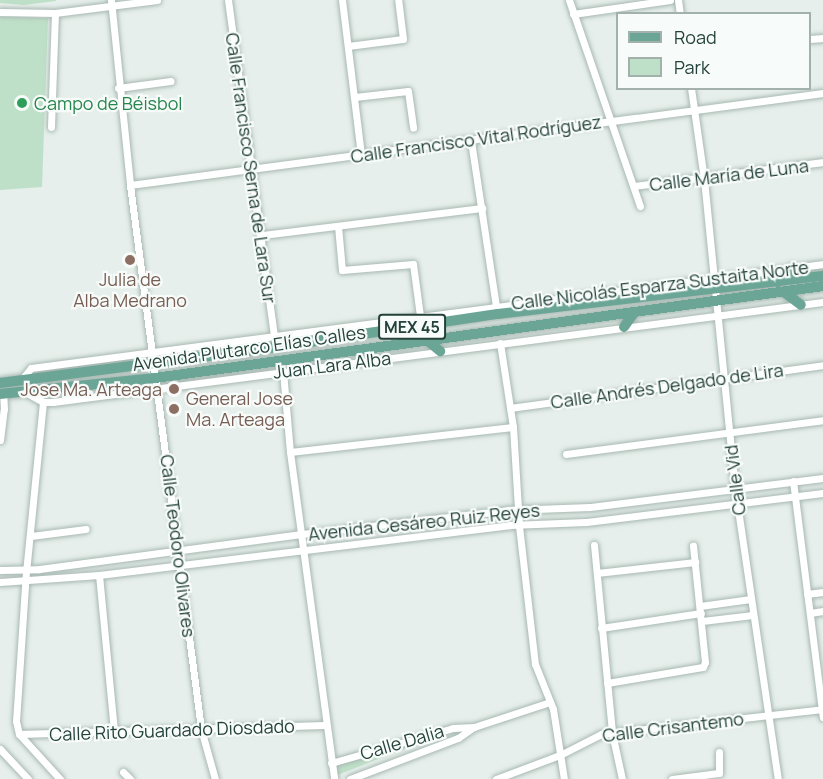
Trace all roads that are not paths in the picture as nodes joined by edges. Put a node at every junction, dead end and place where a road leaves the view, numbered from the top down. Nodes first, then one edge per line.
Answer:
1 (157, 0) edge
2 (228, 0) edge
3 (342, 0) edge
4 (398, 0) edge
5 (569, 0) edge
6 (670, 0) edge
7 (111, 2) edge
8 (0, 12) edge
9 (54, 13) junction
10 (573, 14) junction
11 (348, 46) junction
12 (171, 81) dead end
13 (118, 88) junction
14 (691, 90) edge
15 (823, 93) edge
16 (355, 97) junction
17 (693, 108) junction
18 (610, 121) junction
19 (51, 127) dead end
20 (413, 128) dead end
21 (471, 141) junction
22 (361, 155) junction
23 (823, 162) edge
24 (252, 169) junction
25 (704, 179) junction
26 (130, 185) junction
27 (634, 186) junction
28 (640, 206) dead end
29 (482, 208) junction
30 (338, 226) junction
31 (261, 235) junction
32 (823, 264) edge
33 (793, 268) junction
34 (823, 276) edge
35 (823, 286) edge
36 (781, 287) junction
37 (714, 289) junction
38 (618, 291) junction
39 (636, 298) junction
40 (823, 302) edge
41 (801, 304) junction
42 (496, 306) junction
43 (633, 314) junction
44 (718, 315) junction
45 (418, 316) junction
46 (430, 324) junction
47 (348, 327) junction
48 (624, 327) junction
49 (274, 337) junction
50 (334, 338) junction
51 (428, 340) junction
52 (500, 343) junction
53 (440, 351) junction
54 (340, 352) junction
55 (153, 358) junction
56 (342, 364) junction
57 (823, 364) edge
58 (283, 370) junction
59 (723, 378) junction
60 (156, 383) junction
61 (22, 386) junction
62 (1, 388) edge
63 (43, 402) junction
64 (510, 408) junction
65 (823, 420) edge
66 (513, 427) junction
67 (729, 433) junction
68 (0, 440) edge
69 (290, 452) junction
70 (566, 454) dead end
71 (823, 478) edge
72 (793, 482) junction
73 (735, 489) junction
74 (823, 493) edge
75 (795, 496) junction
76 (737, 503) junction
77 (519, 510) junction
78 (519, 526) junction
79 (86, 529) dead end
80 (302, 534) junction
81 (31, 536) junction
82 (594, 545) dead end
83 (693, 546) dead end
84 (303, 549) junction
85 (180, 551) junction
86 (695, 562) junction
87 (181, 564) junction
88 (0, 570) edge
89 (26, 571) junction
90 (597, 573) junction
91 (99, 575) junction
92 (26, 581) junction
93 (0, 582) edge
94 (823, 592) edge
95 (807, 594) junction
96 (751, 599) junction
97 (823, 611) edge
98 (701, 613) junction
99 (810, 613) junction
100 (753, 615) junction
101 (601, 628) junction
102 (607, 683) junction
103 (550, 702) junction
104 (823, 712) edge
105 (769, 716) junction
106 (325, 725) junction
107 (474, 728) junction
108 (201, 729) junction
109 (114, 732) junction
110 (612, 733) junction
111 (19, 734) junction
112 (0, 749) edge
113 (719, 752) dead end
114 (560, 755) junction
115 (331, 763) junction
116 (123, 772) dead end
117 (720, 776) edge
118 (28, 779) edge
119 (60, 779) edge
120 (130, 779) edge
121 (215, 779) edge
122 (334, 779) edge
123 (350, 779) edge
124 (496, 779) edge
125 (564, 779) edge
126 (622, 779) edge
127 (672, 779) edge
128 (778, 779) edge

1 - 7 street
2 - 24 street, Calle Francisco Serna de Lara Sur
3 - 11 street
4 - 11 street
5 - 10 street
6 - 10 street
7 - 9 street
7 - 13 street, Calle Teodoro Olivares
8 - 9 street
9 - 19 street
10 - 18 street
11 - 16 street
12 - 13 street
13 - 26 street, Calle Teodoro Olivares
14 - 17 street, Calle Vid
15 - 17 street, Calle Francisco Vital Rodríguez
16 - 20 street
16 - 22 street
17 - 18 street, Calle Francisco Vital Rodríguez
17 - 25 street, Calle Vid
18 - 21 street, Calle Francisco Vital Rodríguez
18 - 27 street
21 - 22 street, Calle Francisco Vital Rodríguez
21 - 29 street, Calle Nicolás Esparza Sustaita Norte
22 - 24 street, Calle Francisco Vital Rodríguez
23 - 25 street, Calle María de Luna
24 - 26 street, Calle Francisco Vital Rodríguez
24 - 31 street, Calle Francisco Serna de Lara Sur
25 - 27 street, Calle María de Luna
25 - 37 street, Calle Vid
26 - 55 street, Calle Teodoro Olivares
27 - 28 street
29 - 30 street
29 - 42 street, Calle Nicolás Esparza Sustaita Norte
30 - 31 street
30 - 45 street
31 - 49 street, Calle Francisco Serna de Lara Sur
32 - 33 street, Calle Nicolás Esparza Sustaita Norte
33 - 36 main road
33 - 37 street, Calle Nicolás Esparza Sustaita Norte
34 - 36 main road, Avenida Plutarco Elías Calles / MEX 45
35 - 36 main road, Avenida Plutarco Elías Calles / MEX 45
36 - 37 main road, Avenida Plutarco Elías Calles / MEX 45
36 - 41 main road
37 - 38 street, Calle Nicolás Esparza Sustaita Norte
37 - 39 main road, Avenida Plutarco Elías Calles / MEX 45
37 - 43 main road, Avenida Plutarco Elías Calles / MEX 45
37 - 44 street, Calle Vid
38 - 39 main road
38 - 42 street, Calle Nicolás Esparza Sustaita Norte
39 - 46 main road, Avenida Plutarco Elías Calles / MEX 45
40 - 41 street, Juan Lara Alba
41 - 44 street, Juan Lara Alba
42 - 45 street, Calle Nicolás Esparza Sustaita Norte
43 - 48 main road
43 - 51 main road, Avenida Plutarco Elías Calles / MEX 45
44 - 48 street, Juan Lara Alba
44 - 59 street, Calle Vid
45 - 46 main road
45 - 47 street, Calle Nicolás Esparza Sustaita Norte
46 - 50 main road, Avenida Plutarco Elías Calles / MEX 45
47 - 49 street, Calle Nicolás Esparza Sustaita Norte
47 - 50 main road
48 - 52 street, Juan Lara Alba
49 - 55 street, Calle Nicolás Esparza Sustaita Norte
50 - 55 main road, Avenida Plutarco Elías Calles / MEX 45
51 - 53 main road
51 - 54 main road, Avenida Plutarco Elías Calles / MEX 45
52 - 53 street, Juan Lara Alba
52 - 64 street
53 - 56 street, Juan Lara Alba
54 - 56 street
54 - 60 main road, Avenida Plutarco Elías Calles / MEX 45
55 - 60 street, Calle Teodoro Olivares
55 - 61 main road, Avenida Plutarco Elías Calles / MEX 45
56 - 58 street, Juan Lara Alba
57 - 59 street, Calle Andrés Delgado de Lira
58 - 60 street, Juan Lara Alba
58 - 69 street
59 - 64 street, Calle Andrés Delgado de Lira
59 - 67 street, Calle Vid
60 - 61 main road, Avenida Plutarco Elías Calles / MEX 45
60 - 63 street, Juan Lara Alba
60 - 85 street, Calle Teodoro Olivares
61 - 62 main road, Avenida Plutarco Elías Calles / MEX 45
61 - 63 street
62 - 68 street
63 - 81 street
64 - 66 street
65 - 67 street
66 - 69 street
66 - 77 street
67 - 70 street
67 - 73 street, Calle Vid
69 - 80 street
71 - 72 street, Avenida Cesáreo Ruiz Reyes
72 - 73 street, Avenida Cesáreo Ruiz Reyes
72 - 75 street
73 - 76 street, Calle Vid
73 - 77 street, Avenida Cesáreo Ruiz Reyes
74 - 75 street, Avenida Cesáreo Ruiz Reyes
75 - 76 street, Avenida Cesáreo Ruiz Reyes
75 - 95 street
76 - 78 street, Avenida Cesáreo Ruiz Reyes
76 - 96 street, Calle Vid
77 - 78 street
77 - 80 street, Avenida Cesáreo Ruiz Reyes
78 - 84 street, Avenida Cesáreo Ruiz Reyes
78 - 103 street
79 - 81 street
80 - 84 street
80 - 85 street, Avenida Cesáreo Ruiz Reyes
81 - 89 street
82 - 90 street
83 - 86 street
84 - 87 street, Avenida Cesáreo Ruiz Reyes
84 - 106 street
85 - 87 street, Calle Teodoro Olivares
85 - 89 street, Avenida Cesáreo Ruiz Reyes
86 - 90 street
86 - 98 street
87 - 91 street, Avenida Cesáreo Ruiz Reyes
87 - 108 street, Calle Teodoro Olivares
88 - 89 street, Avenida Cesáreo Ruiz Reyes
89 - 92 street
90 - 101 street
91 - 92 street, Avenida Cesáreo Ruiz Reyes
91 - 109 street
92 - 93 street, Avenida Cesáreo Ruiz Reyes
92 - 111 street
94 - 95 street
95 - 99 street
96 - 98 street
96 - 100 street, Calle Vid
97 - 99 street
98 - 100 street
98 - 101 street
98 - 102 street
99 - 104 street
100 - 105 street, Calle Vid
101 - 102 street
102 - 110 street
103 - 107 street, Calle Dalia
103 - 114 street
104 - 105 street, Calle Crisantemo
105 - 110 street, Calle Crisantemo
105 - 128 street, Calle Vid
106 - 108 street, Calle Rito Guardado Diosdado
106 - 115 street
107 - 115 street, Calle Dalia
107 - 123 street, Calle Dalia
108 - 109 street, Calle Rito Guardado Diosdado
108 - 121 street, Calle Teodoro Olivares
109 - 111 street, Calle Rito Guardado Diosdado
110 - 114 street, Calle Crisantemo
110 - 126 street
111 - 119 street
112 - 118 street
113 - 117 street
114 - 124 street, Calle Crisantemo
114 - 125 street
115 - 122 street
116 - 120 street
117 - 127 street

